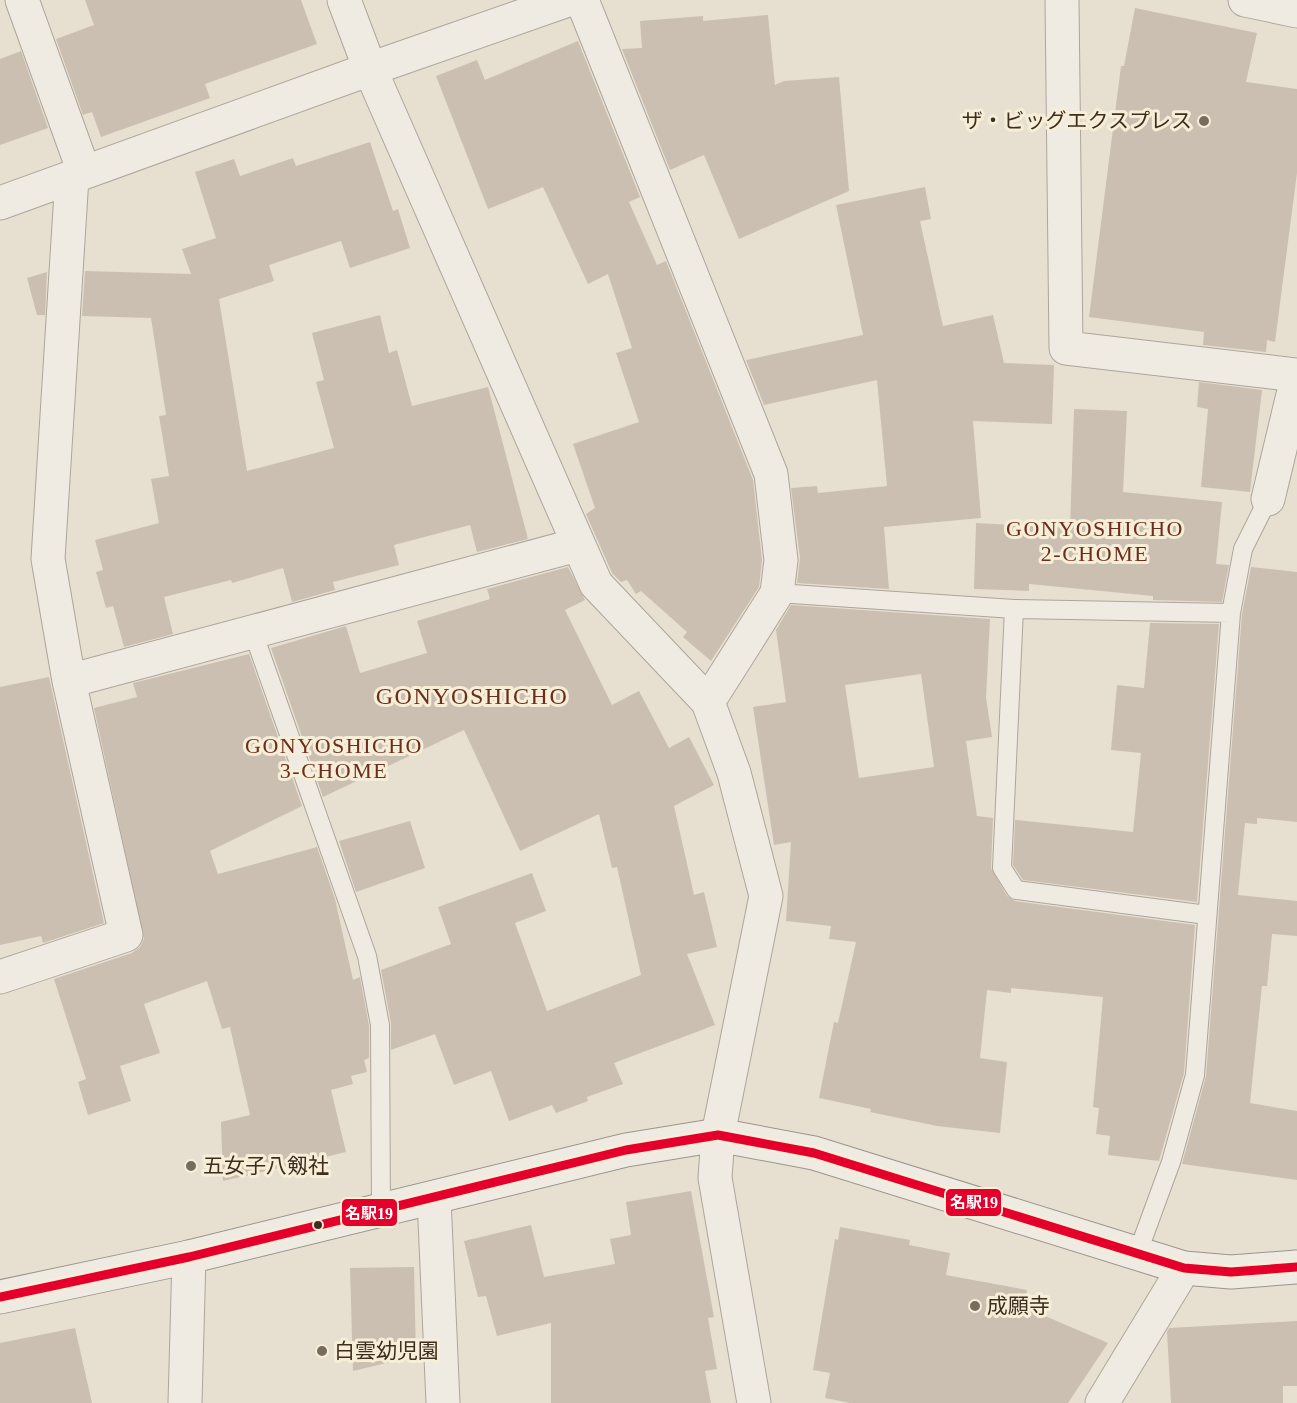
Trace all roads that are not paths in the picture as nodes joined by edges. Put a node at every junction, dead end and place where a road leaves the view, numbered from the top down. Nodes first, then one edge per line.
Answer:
1 (22, 0) edge
2 (344, 0) edge
3 (568, 0) edge
4 (582, 0) edge
5 (1062, 0) edge
6 (1245, 0) edge
7 (1297, 11) edge
8 (370, 69) junction
9 (78, 175) junction
10 (0, 203) edge
11 (1297, 376) edge
12 (1268, 499) joint
13 (577, 545) junction
14 (777, 593) junction
15 (1014, 609) junction
16 (1231, 613) junction
17 (253, 632) junction
18 (69, 681) junction
19 (708, 702) junction
20 (1207, 915) junction
21 (0, 976) edge
22 (718, 1135) junction
23 (434, 1198) junction
24 (381, 1210) junction
25 (1138, 1252) junction
26 (189, 1257) junction
27 (1297, 1267) edge
28 (1184, 1268) junction
29 (0, 1297) edge
30 (184, 1403) edge
31 (443, 1403) edge
32 (754, 1403) edge
33 (1102, 1403) edge

1 - 9 street
2 - 8 street
3 - 8 street
4 - 14 street
5 - 11 street
6 - 7 street
8 - 9 street
8 - 13 street
9 - 10 street
9 - 18 street
11 - 12 street
12 - 16 lane
13 - 17 street
13 - 19 street
14 - 15 lane
14 - 19 street
15 - 16 lane
15 - 20 lane
16 - 20 lane
17 - 18 street
17 - 24 lane
18 - 21 street
19 - 22 street
20 - 25 lane
22 - 23 street
22 - 25 street
22 - 32 street
23 - 24 street
23 - 31 street
24 - 26 street
25 - 28 street
26 - 29 street
26 - 30 street
27 - 28 street
28 - 33 street

